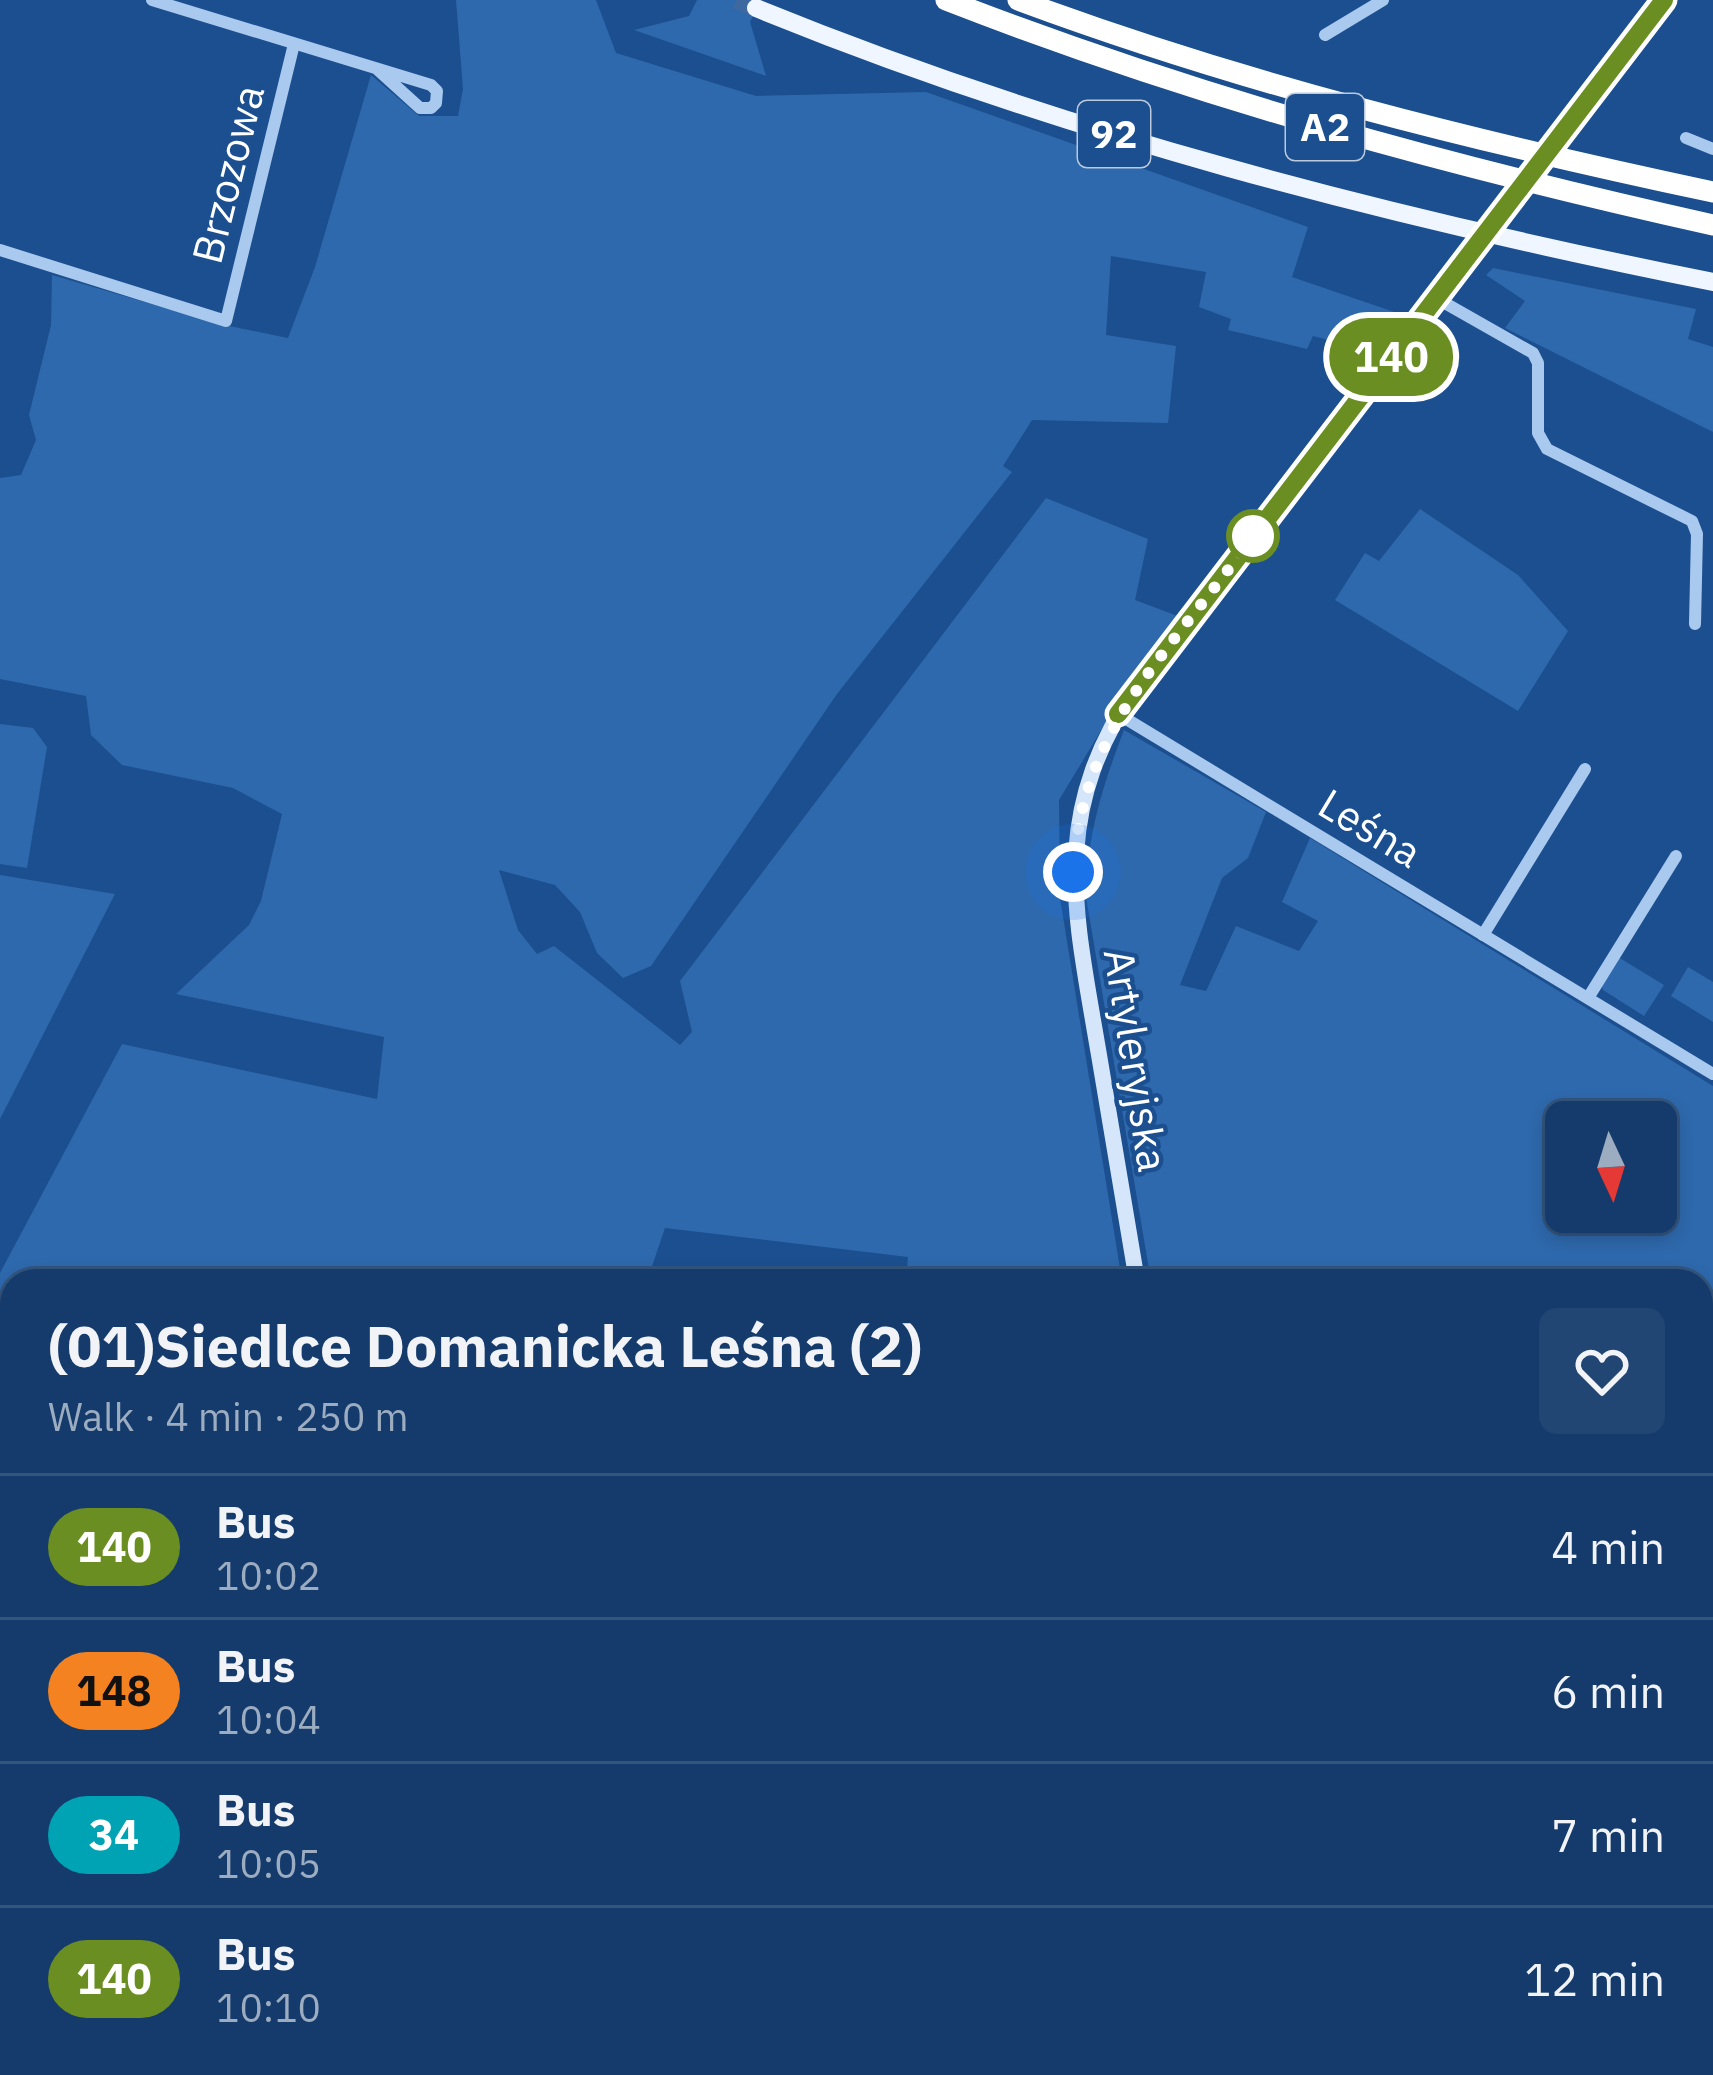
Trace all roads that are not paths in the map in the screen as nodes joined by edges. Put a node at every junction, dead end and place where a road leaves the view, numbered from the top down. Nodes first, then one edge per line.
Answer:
1 (152, 0) edge
2 (946, 0) edge
3 (1018, 0) edge
4 (1383, 0) edge
5 (1664, 0) edge
6 (756, 8) dead end
7 (1325, 35) dead end
8 (294, 44) junction
9 (376, 69) junction
10 (1686, 138) dead end
11 (1713, 149) edge
12 (1713, 191) edge
13 (1713, 225) edge
14 (0, 250) edge
15 (1713, 283) edge
16 (1436, 298) junction
17 (1695, 624) dead end
18 (1118, 714) junction
19 (1585, 769) dead end
20 (1676, 856) dead end
21 (1483, 935) junction
22 (1588, 998) junction
23 (1713, 1074) edge
24 (1135, 1269) edge

1 - 8 street
2 - 13 highway, A2
3 - 12 highway, A2
4 - 7 street
5 - 16 street, Artyleryjska, bridge
6 - 15 main road, 92
8 - 9 street
8 - 14 street, Brzozowa
9 - 9 street
10 - 11 street
16 - 17 street
16 - 18 street, Artyleryjska
18 - 21 street, Leśna
18 - 24 street, Artyleryjska
19 - 21 street
20 - 22 street
21 - 22 street, Leśna
22 - 23 street, Leśna

